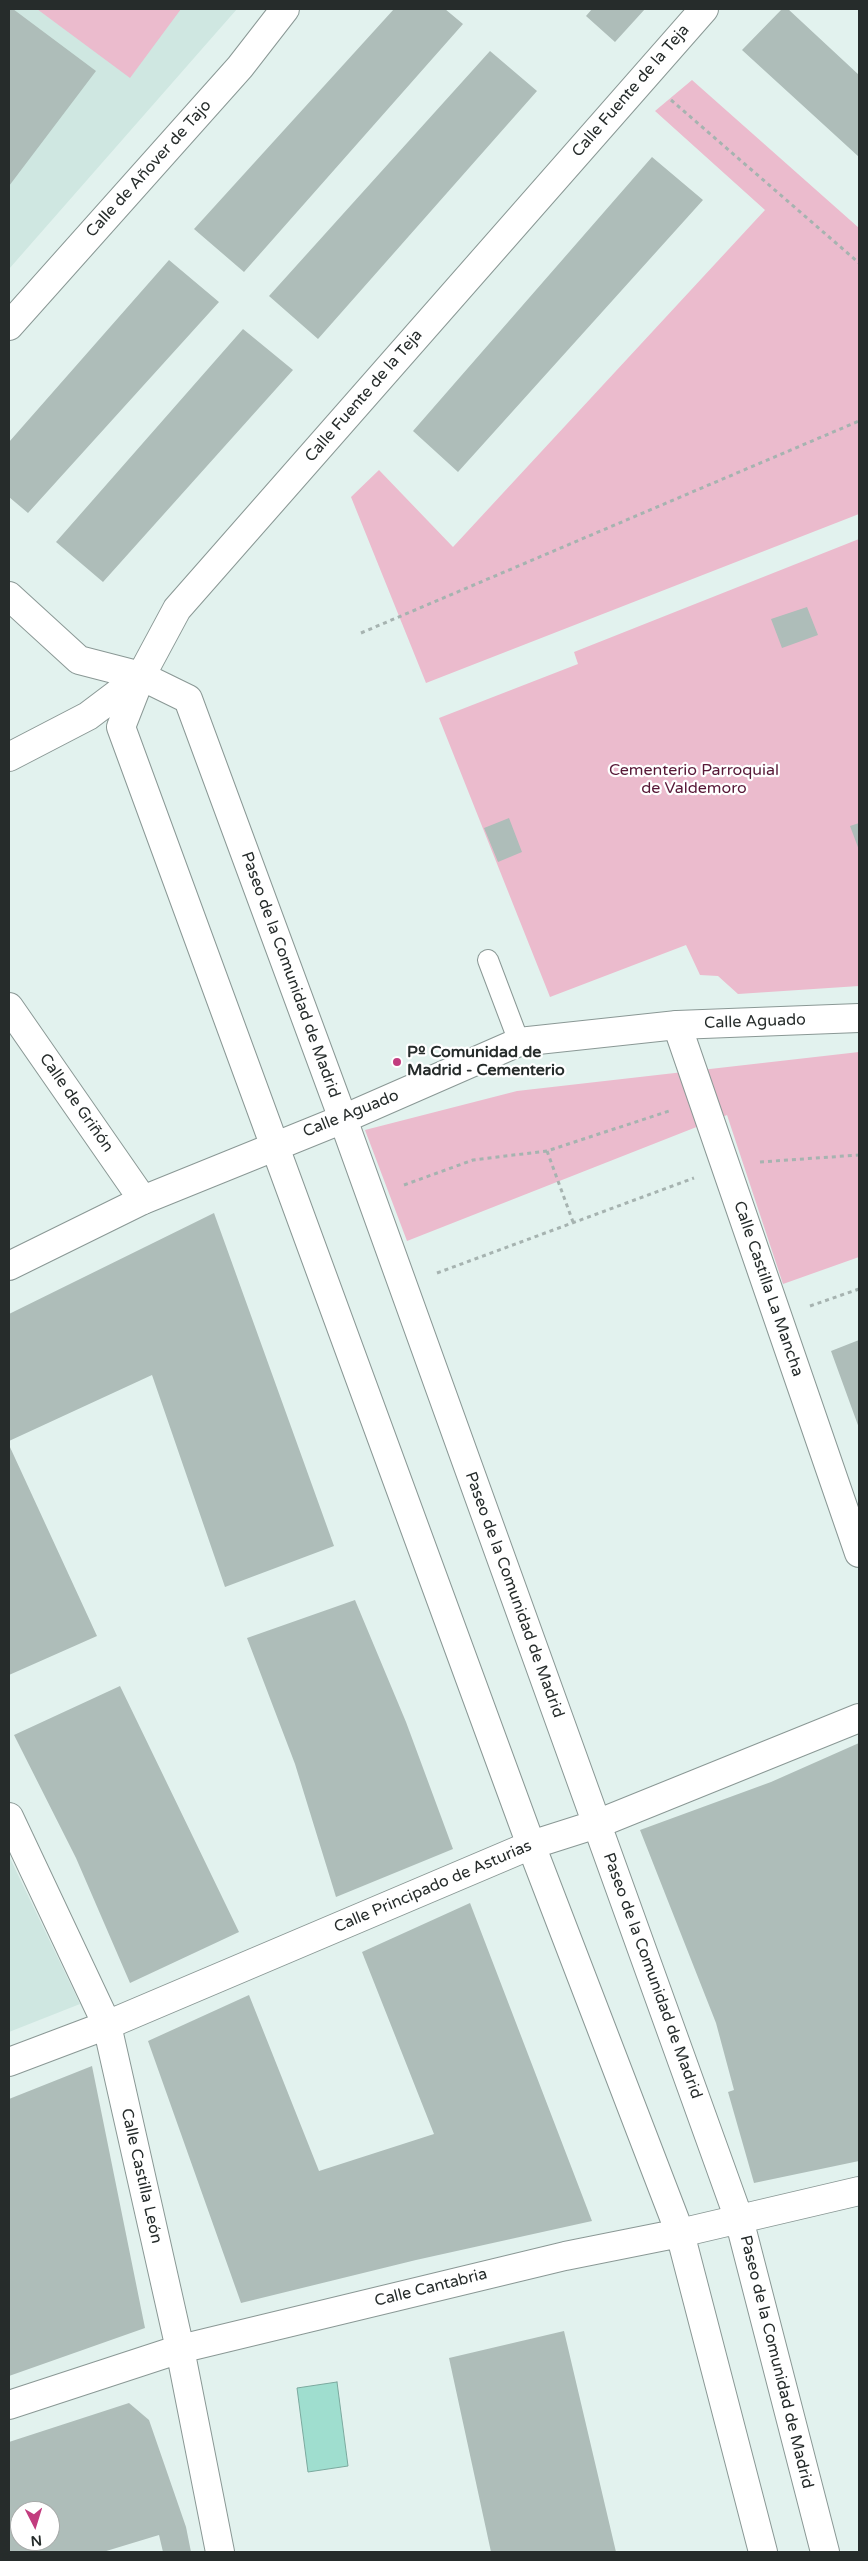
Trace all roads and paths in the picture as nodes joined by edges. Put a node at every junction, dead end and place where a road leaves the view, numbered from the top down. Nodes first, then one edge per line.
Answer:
1 (285, 9) edge
2 (704, 9) edge
3 (644, 76) junction
4 (859, 263) edge
5 (9, 326) edge
6 (859, 421) edge
7 (9, 596) edge
8 (361, 633) dead end
9 (141, 676) junction
10 (9, 757) edge
11 (488, 960) dead end
12 (9, 1006) edge
13 (859, 1018) edge
14 (677, 1025) junction
15 (519, 1042) junction
16 (703, 1100) junction
17 (343, 1119) junction
18 (274, 1144) junction
19 (546, 1151) junction
20 (859, 1155) edge
21 (726, 1166) junction
22 (371, 1198) junction
23 (143, 1200) junction
24 (573, 1222) junction
25 (9, 1266) edge
26 (403, 1286) junction
27 (859, 1289) edge
28 (778, 1318) junction
29 (859, 1553) edge
30 (859, 1718) edge
31 (9, 1817) edge
32 (596, 1824) junction
33 (531, 1845) junction
34 (107, 2025) junction
35 (9, 2062) edge
36 (859, 2191) edge
37 (739, 2218) junction
38 (680, 2233) junction
39 (180, 2349) junction
40 (9, 2405) edge
41 (220, 2552) edge
42 (763, 2552) edge
43 (825, 2552) edge

1 - 5 street, Calle de Añover de Tajo
2 - 3 street, Calle Fuente de la Teja
3 - 4 path
3 - 9 street, Calle Fuente de la Teja
6 - 8 path
7 - 9 street, Paseo de la Comunidad de Madrid
9 - 10 street, Calle Fuente de la Teja
9 - 17 street, Paseo de la Comunidad de Madrid
9 - 18 street
11 - 15 lane
12 - 23 street, Calle de Griñón
13 - 14 street, Calle Aguado
14 - 15 street, Calle Aguado
14 - 16 street, Calle Castilla La Mancha
15 - 17 street, Calle Aguado
16 - 19 path
16 - 21 street, Calle Castilla La Mancha
17 - 18 street, Calle Aguado
17 - 22 street, Paseo de la Comunidad de Madrid
18 - 23 street, Calle Aguado
18 - 33 street
19 - 22 path
19 - 24 path
20 - 21 path
21 - 24 path
21 - 28 street, Calle Castilla La Mancha
22 - 26 street, Paseo de la Comunidad de Madrid
23 - 25 street, Calle Aguado
24 - 26 path
26 - 32 street, Paseo de la Comunidad de Madrid
27 - 28 path
28 - 29 street, Calle Castilla La Mancha
30 - 32 street, Calle Principado de Asturias
31 - 34 street, Calle Castilla León
32 - 33 street, Calle Principado de Asturias
32 - 37 street, Paseo de la Comunidad de Madrid
33 - 34 street, Calle Principado de Asturias
33 - 38 street
34 - 35 street, Calle Principado de Asturias
34 - 39 street, Calle Castilla León
36 - 37 street, Calle Cantabria
37 - 38 street, Calle Cantabria
37 - 43 street, Paseo de la Comunidad de Madrid
38 - 39 street, Calle Cantabria
38 - 42 street
39 - 40 street, Calle Cantabria
39 - 41 street, Calle Castilla León

